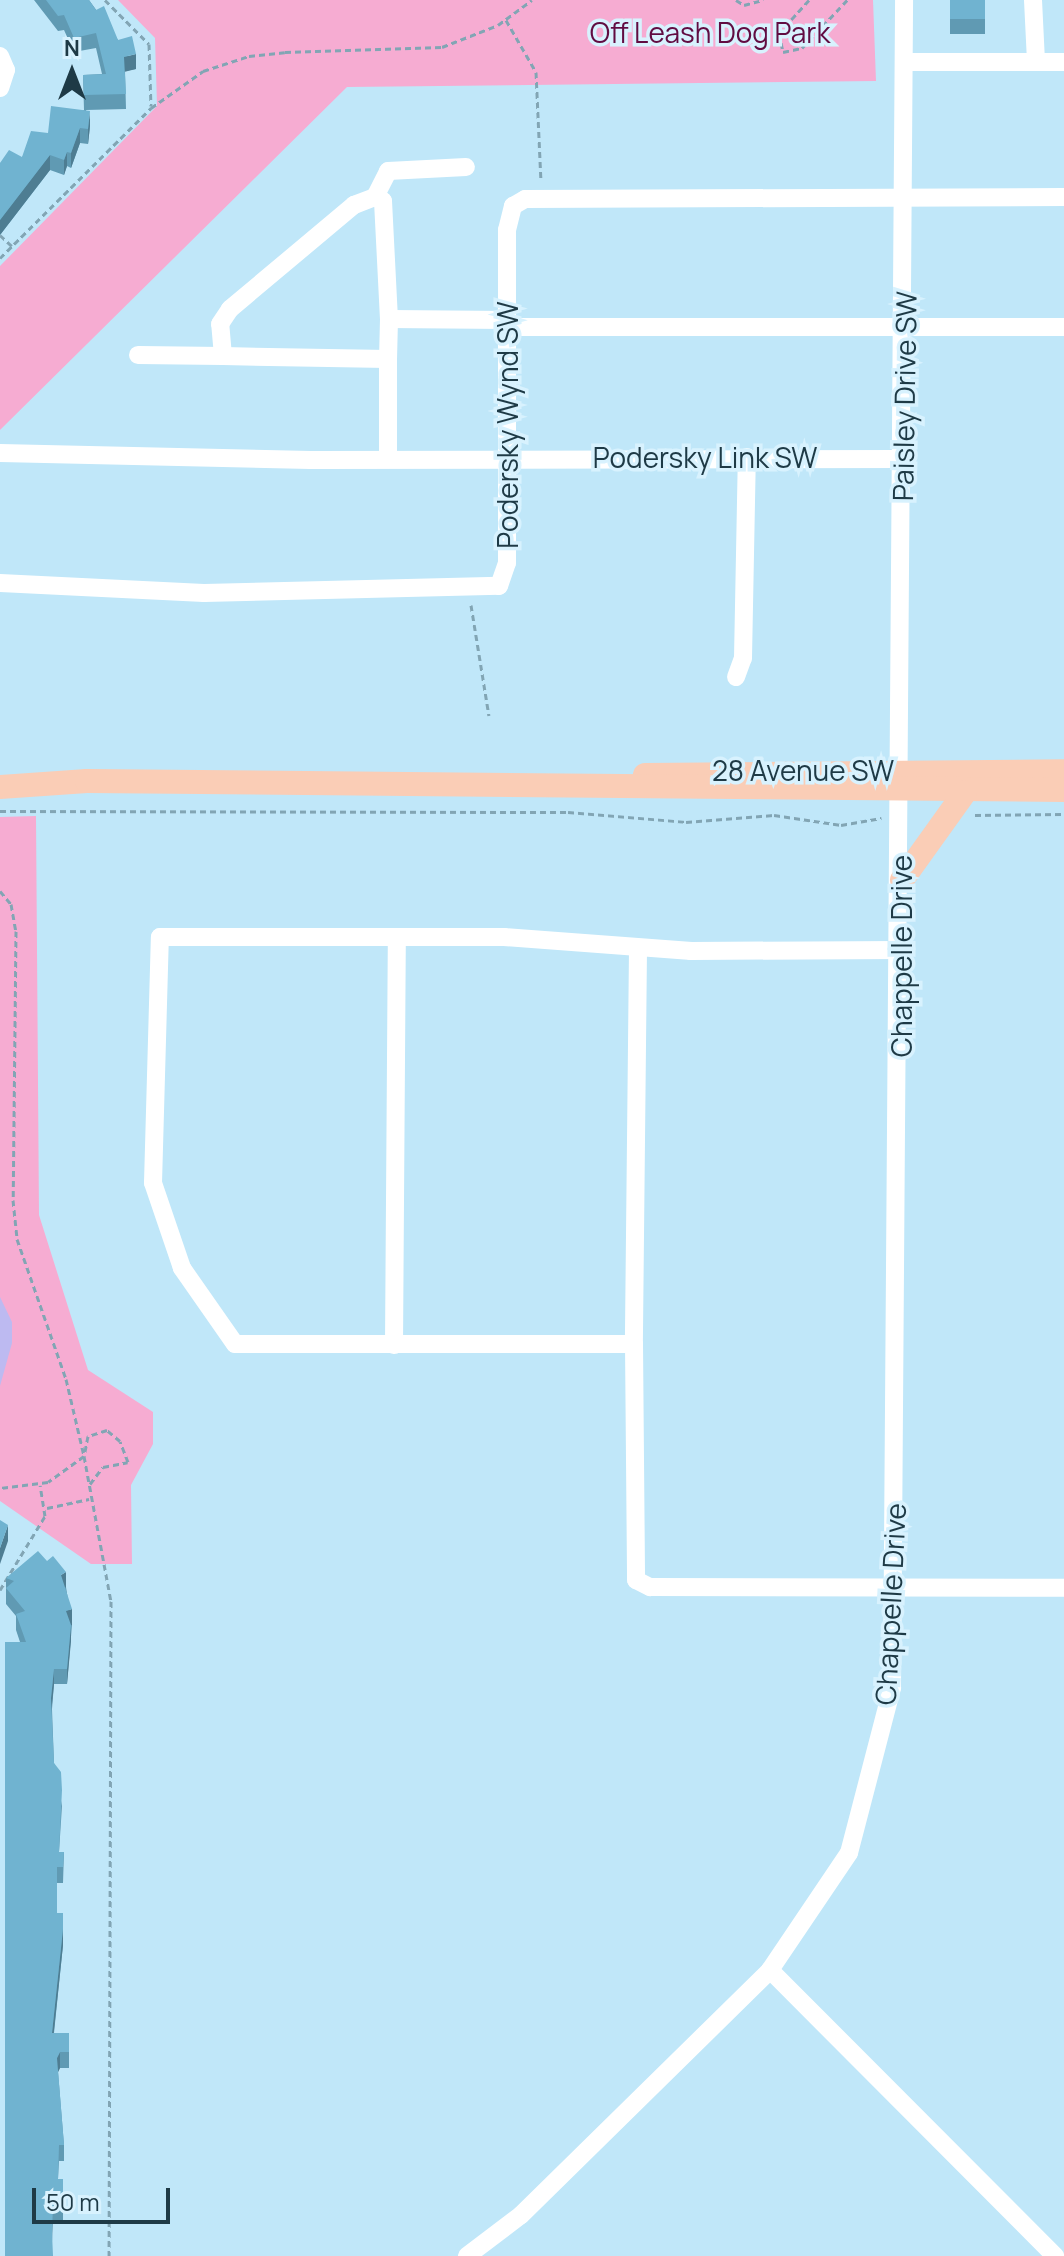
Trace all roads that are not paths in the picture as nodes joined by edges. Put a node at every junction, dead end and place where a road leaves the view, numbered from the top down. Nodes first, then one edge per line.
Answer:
1 (904, 0) edge
2 (1033, 0) edge
3 (0, 56) edge
4 (906, 62) junction
5 (1036, 62) junction
6 (1064, 62) edge
7 (0, 88) edge
8 (466, 167) dead end
9 (375, 197) junction
10 (906, 197) junction
11 (1064, 197) edge
12 (389, 319) junction
13 (507, 323) junction
14 (906, 326) junction
15 (1064, 327) edge
16 (138, 355) dead end
17 (223, 356) junction
18 (388, 359) junction
19 (0, 453) edge
20 (507, 456) junction
21 (747, 457) junction
22 (388, 458) junction
23 (903, 459) junction
24 (0, 583) edge
25 (736, 677) dead end
26 (0, 771) edge
27 (1064, 771) edge
28 (901, 780) junction
29 (87, 781) junction
30 (0, 787) edge
31 (1064, 790) edge
32 (965, 792) junction
33 (902, 880) junction
34 (397, 937) junction
35 (638, 949) junction
36 (901, 950) junction
37 (634, 1344) junction
38 (394, 1345) junction
39 (895, 1586) junction
40 (1064, 1588) edge
41 (770, 1970) junction
42 (467, 2256) edge
43 (1055, 2256) edge

1 - 4 street, Paisley Drive SW
2 - 5 street
3 - 7 street
4 - 5 street
4 - 10 street, Paisley Drive SW
5 - 6 street
8 - 9 street
9 - 12 street
9 - 17 street
10 - 11 street, Podersky Wynd SW
10 - 13 street, Podersky Wynd SW
10 - 14 street, Paisley Drive SW
12 - 13 street
12 - 18 street
13 - 14 street
13 - 20 street, Podersky Wynd SW
14 - 15 street
14 - 23 street, Paisley Drive SW
16 - 17 street
17 - 18 street
18 - 22 street
19 - 22 street, Podersky Link SW
20 - 21 street, Podersky Link SW
20 - 22 street, Podersky Link SW
20 - 24 street, Podersky Wynd SW
21 - 23 street, Podersky Link SW
21 - 25 street
23 - 28 street, Paisley Drive SW
26 - 29 main road, 28 Avenue SW
27 - 28 main road, 28 Avenue SW
28 - 29 main road, 28 Avenue SW
28 - 32 main road, 28 Avenue SW
28 - 33 street, Chappelle Drive
29 - 30 main road, 28 Avenue SW
31 - 32 main road, 28 Avenue SW
32 - 33 main road
33 - 36 street, Chappelle Drive
34 - 35 street
34 - 38 street
34 - 38 street
35 - 36 street
35 - 37 street
36 - 39 street, Chappelle Drive
37 - 38 street
37 - 39 street
39 - 40 street
39 - 41 street, Chappelle Drive
41 - 42 street, Chappelle Drive
41 - 43 street

